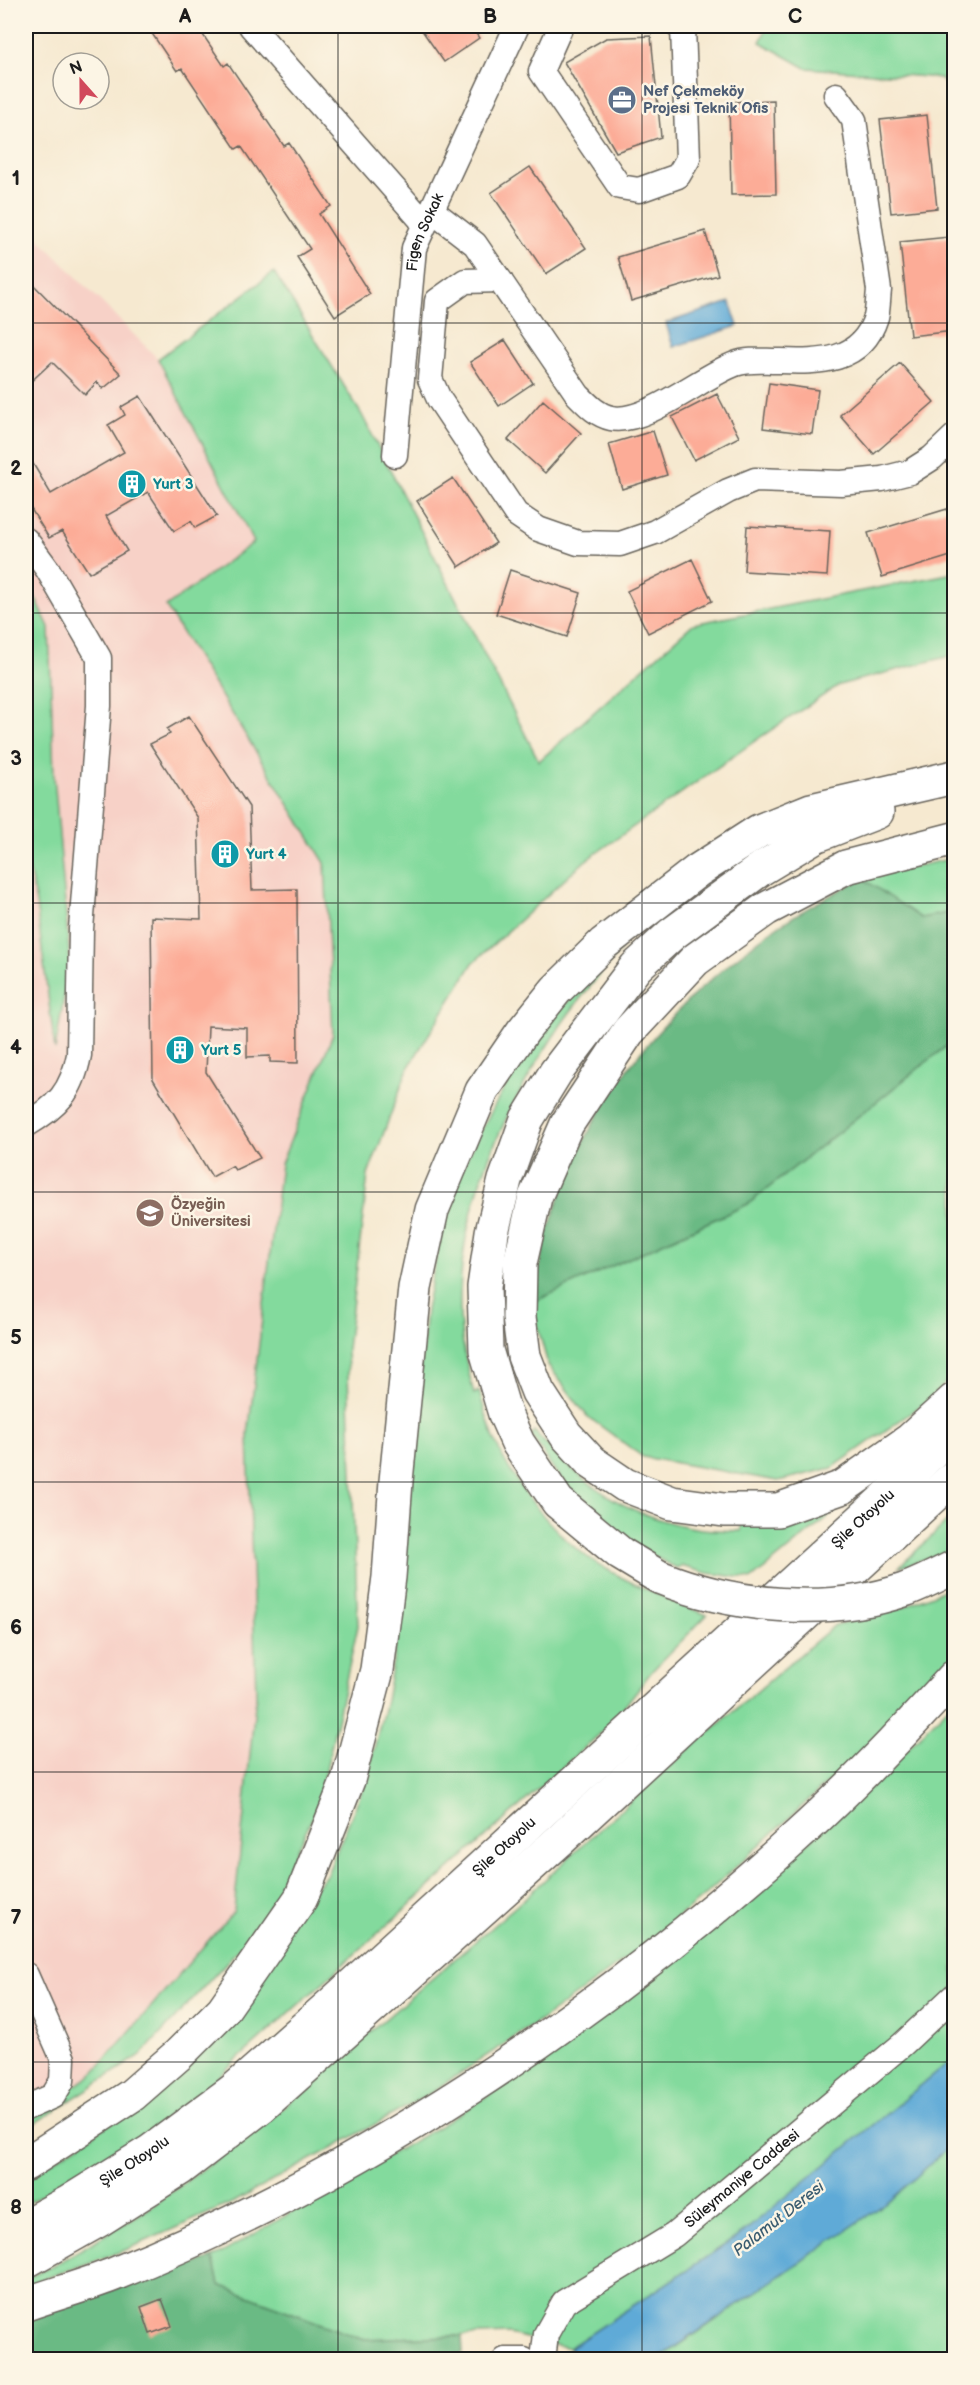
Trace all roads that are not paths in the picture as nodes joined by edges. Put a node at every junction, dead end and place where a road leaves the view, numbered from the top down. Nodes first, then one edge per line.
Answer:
1 (251, 26) edge
2 (517, 26) edge
3 (561, 26) edge
4 (678, 26) edge
5 (836, 95) dead end
6 (428, 217) junction
7 (500, 280) junction
8 (954, 437) edge
9 (395, 455) dead end
10 (26, 540) edge
11 (954, 777) edge
12 (954, 794) edge
13 (954, 839) edge
14 (26, 1125) edge
15 (954, 1400) edge
16 (954, 1430) edge
17 (954, 1477) edge
18 (954, 1568) edge
19 (954, 1677) edge
20 (26, 1975) edge
21 (954, 1996) edge
22 (26, 2108) edge
23 (26, 2164) edge
24 (26, 2225) edge
25 (26, 2261) edge
26 (26, 2304) edge
27 (505, 2360) edge
28 (524, 2360) edge
29 (543, 2360) edge

1 - 6 street
2 - 6 street, Figen Sokak
3 - 4 street
5 - 7 street
6 - 7 street
6 - 9 street, Figen Sokak
7 - 8 street
10 - 14 street
11 - 23 highway
12 - 18 highway, bridge
13 - 15 highway
16 - 24 highway, Şile Otoyolu
17 - 25 highway, Şile Otoyolu
19 - 26 highway
20 - 22 street
21 - 29 street, Süleymaniye Caddesi
27 - 28 street

